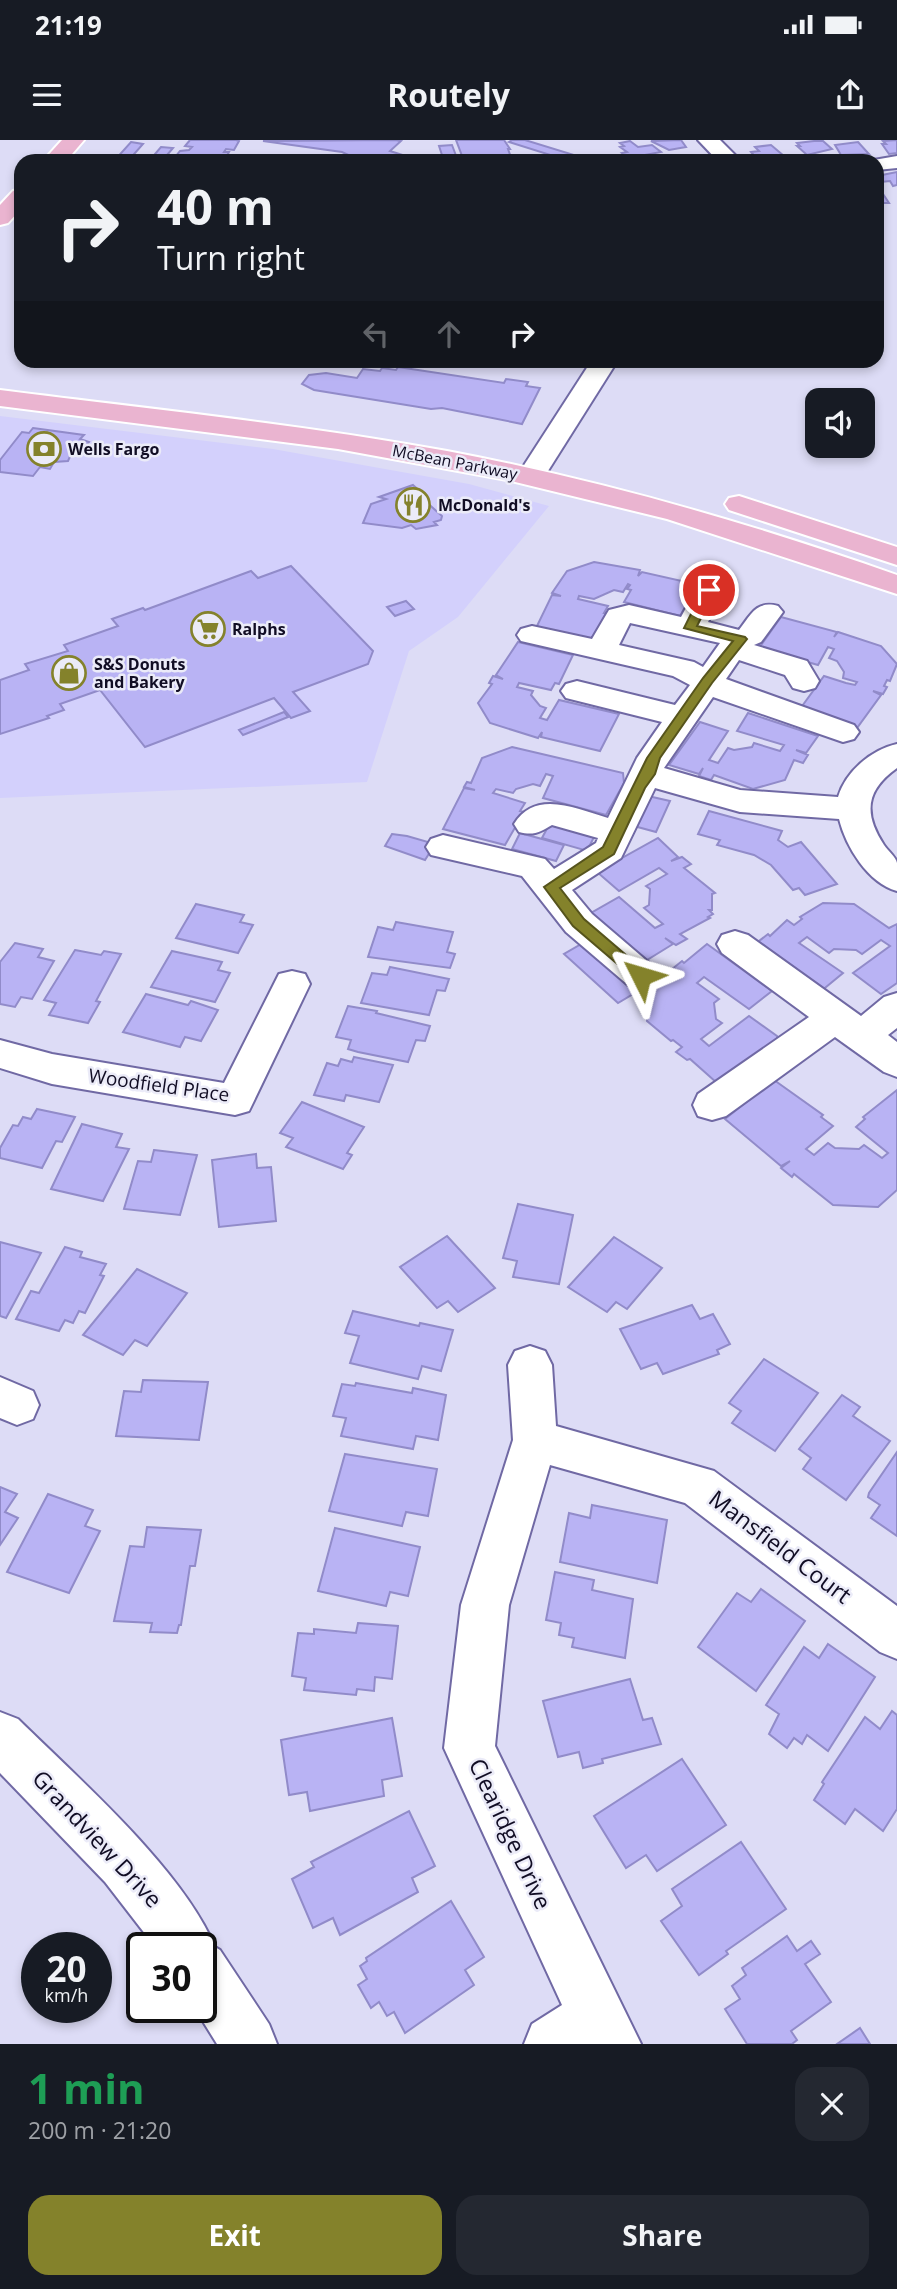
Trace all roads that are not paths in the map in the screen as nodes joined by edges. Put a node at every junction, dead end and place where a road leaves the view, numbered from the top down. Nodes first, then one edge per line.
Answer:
1 (74, 140) edge
2 (708, 140) edge
3 (61, 154) edge
4 (723, 154) edge
5 (14, 203) edge
6 (0, 218) edge
7 (600, 368) edge
8 (0, 374) edge
9 (0, 398) edge
10 (368, 421) dead end
11 (531, 476) junction
12 (714, 496) dead end
13 (897, 556) edge
14 (897, 585) edge
15 (709, 590) dead end
16 (768, 612) dead end
17 (690, 628) junction
18 (532, 635) dead end
19 (737, 644) junction
20 (601, 651) junction
21 (707, 681) junction
22 (804, 681) dead end
23 (577, 691) dead end
24 (681, 717) junction
25 (843, 732) dead end
26 (897, 754) edge
27 (648, 774) junction
28 (851, 809) junction
29 (531, 824) dead end
30 (619, 832) junction
31 (443, 847) dead end
32 (897, 879) edge
33 (551, 887) junction
34 (736, 944) dead end
35 (641, 976) dead end
36 (292, 984) dead end
37 (897, 1007) edge
38 (849, 1026) junction
39 (0, 1054) edge
40 (897, 1062) edge
41 (712, 1105) dead end
42 (530, 1364) dead end
43 (535, 1440) junction
44 (897, 1635) edge
45 (0, 1737) edge
46 (178, 1932) edge
47 (217, 1994) edge
48 (587, 2035) edge
49 (249, 2044) edge

1 - 3 main road
2 - 4 street
5 - 6 main road
7 - 11 street
8 - 10 main road
9 - 11 main road, McBean Parkway
11 - 14 main road, McBean Parkway
12 - 13 main road
15 - 17 street
16 - 19 street
17 - 19 street
17 - 20 street
18 - 20 street
19 - 21 street
19 - 22 street
20 - 21 street
21 - 24 street
21 - 25 street
23 - 24 street
24 - 27 street
26 - 28 street
27 - 28 street
27 - 30 street
28 - 32 street
29 - 30 street
30 - 33 street
31 - 33 street
33 - 35 street
34 - 38 street
36 - 39 street, Woodfield Place
37 - 38 street
38 - 40 street
38 - 41 street
42 - 43 street, Clearidge Drive
43 - 44 street, Mansfield Court
43 - 48 street, Clearidge Drive
45 - 46 street, Grandview Drive
47 - 49 street

